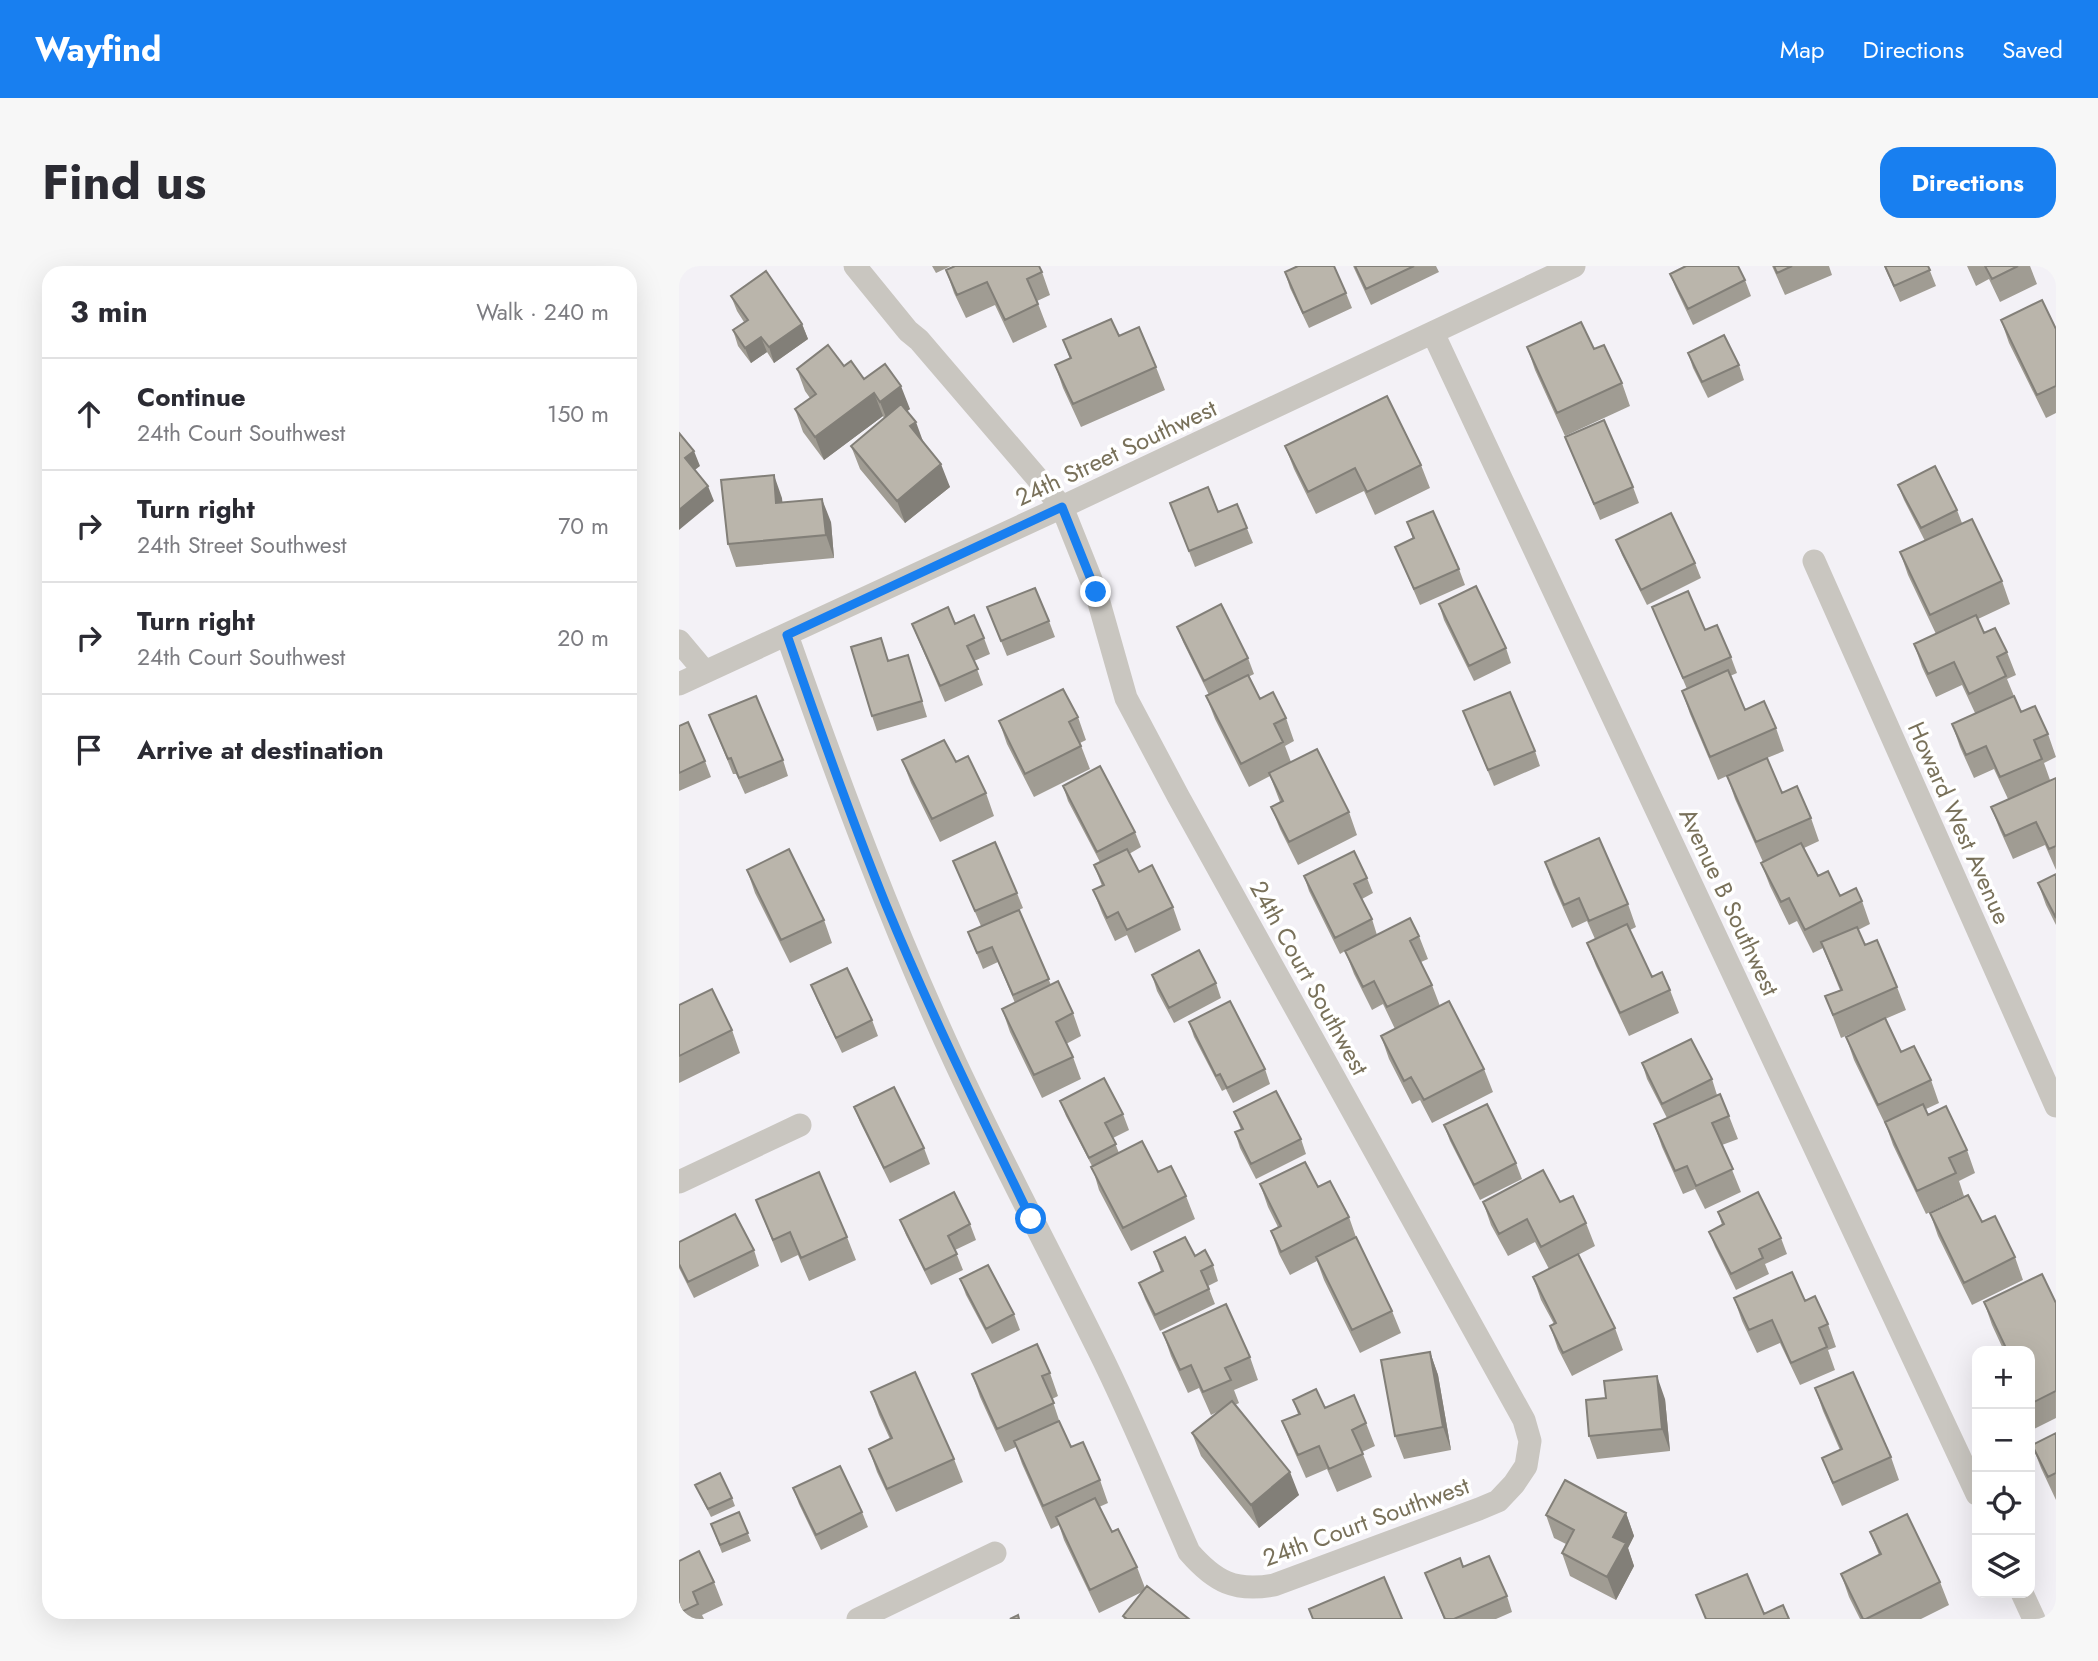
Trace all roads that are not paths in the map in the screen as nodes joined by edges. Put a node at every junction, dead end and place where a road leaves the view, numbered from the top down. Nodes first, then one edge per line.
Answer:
1 (855, 266) edge
2 (1574, 266) edge
3 (1546, 273) edge
4 (1433, 333) junction
5 (1062, 507) junction
6 (1814, 561) dead end
7 (787, 635) junction
8 (679, 641) edge
9 (705, 672) junction
10 (679, 684) edge
11 (2056, 1106) edge
12 (800, 1125) dead end
13 (679, 1182) edge
14 (1972, 1483) edge
15 (995, 1553) dead end
16 (2024, 1598) edge
17 (858, 1619) edge
18 (2034, 1619) edge

1 - 5 street, 24th Court Southwest
2 - 3 street, 24th Street Southwest
3 - 4 street, 24th Street Southwest
4 - 5 street, 24th Street Southwest
4 - 14 street, Avenue B Southwest
5 - 7 street, 24th Street Southwest
5 - 7 street, 24th Court Southwest
6 - 11 street, Howard West Avenue
7 - 9 street, 24th Street Southwest
8 - 9 street
9 - 10 street, 24th Street Southwest
12 - 13 street
15 - 17 street
16 - 18 street

